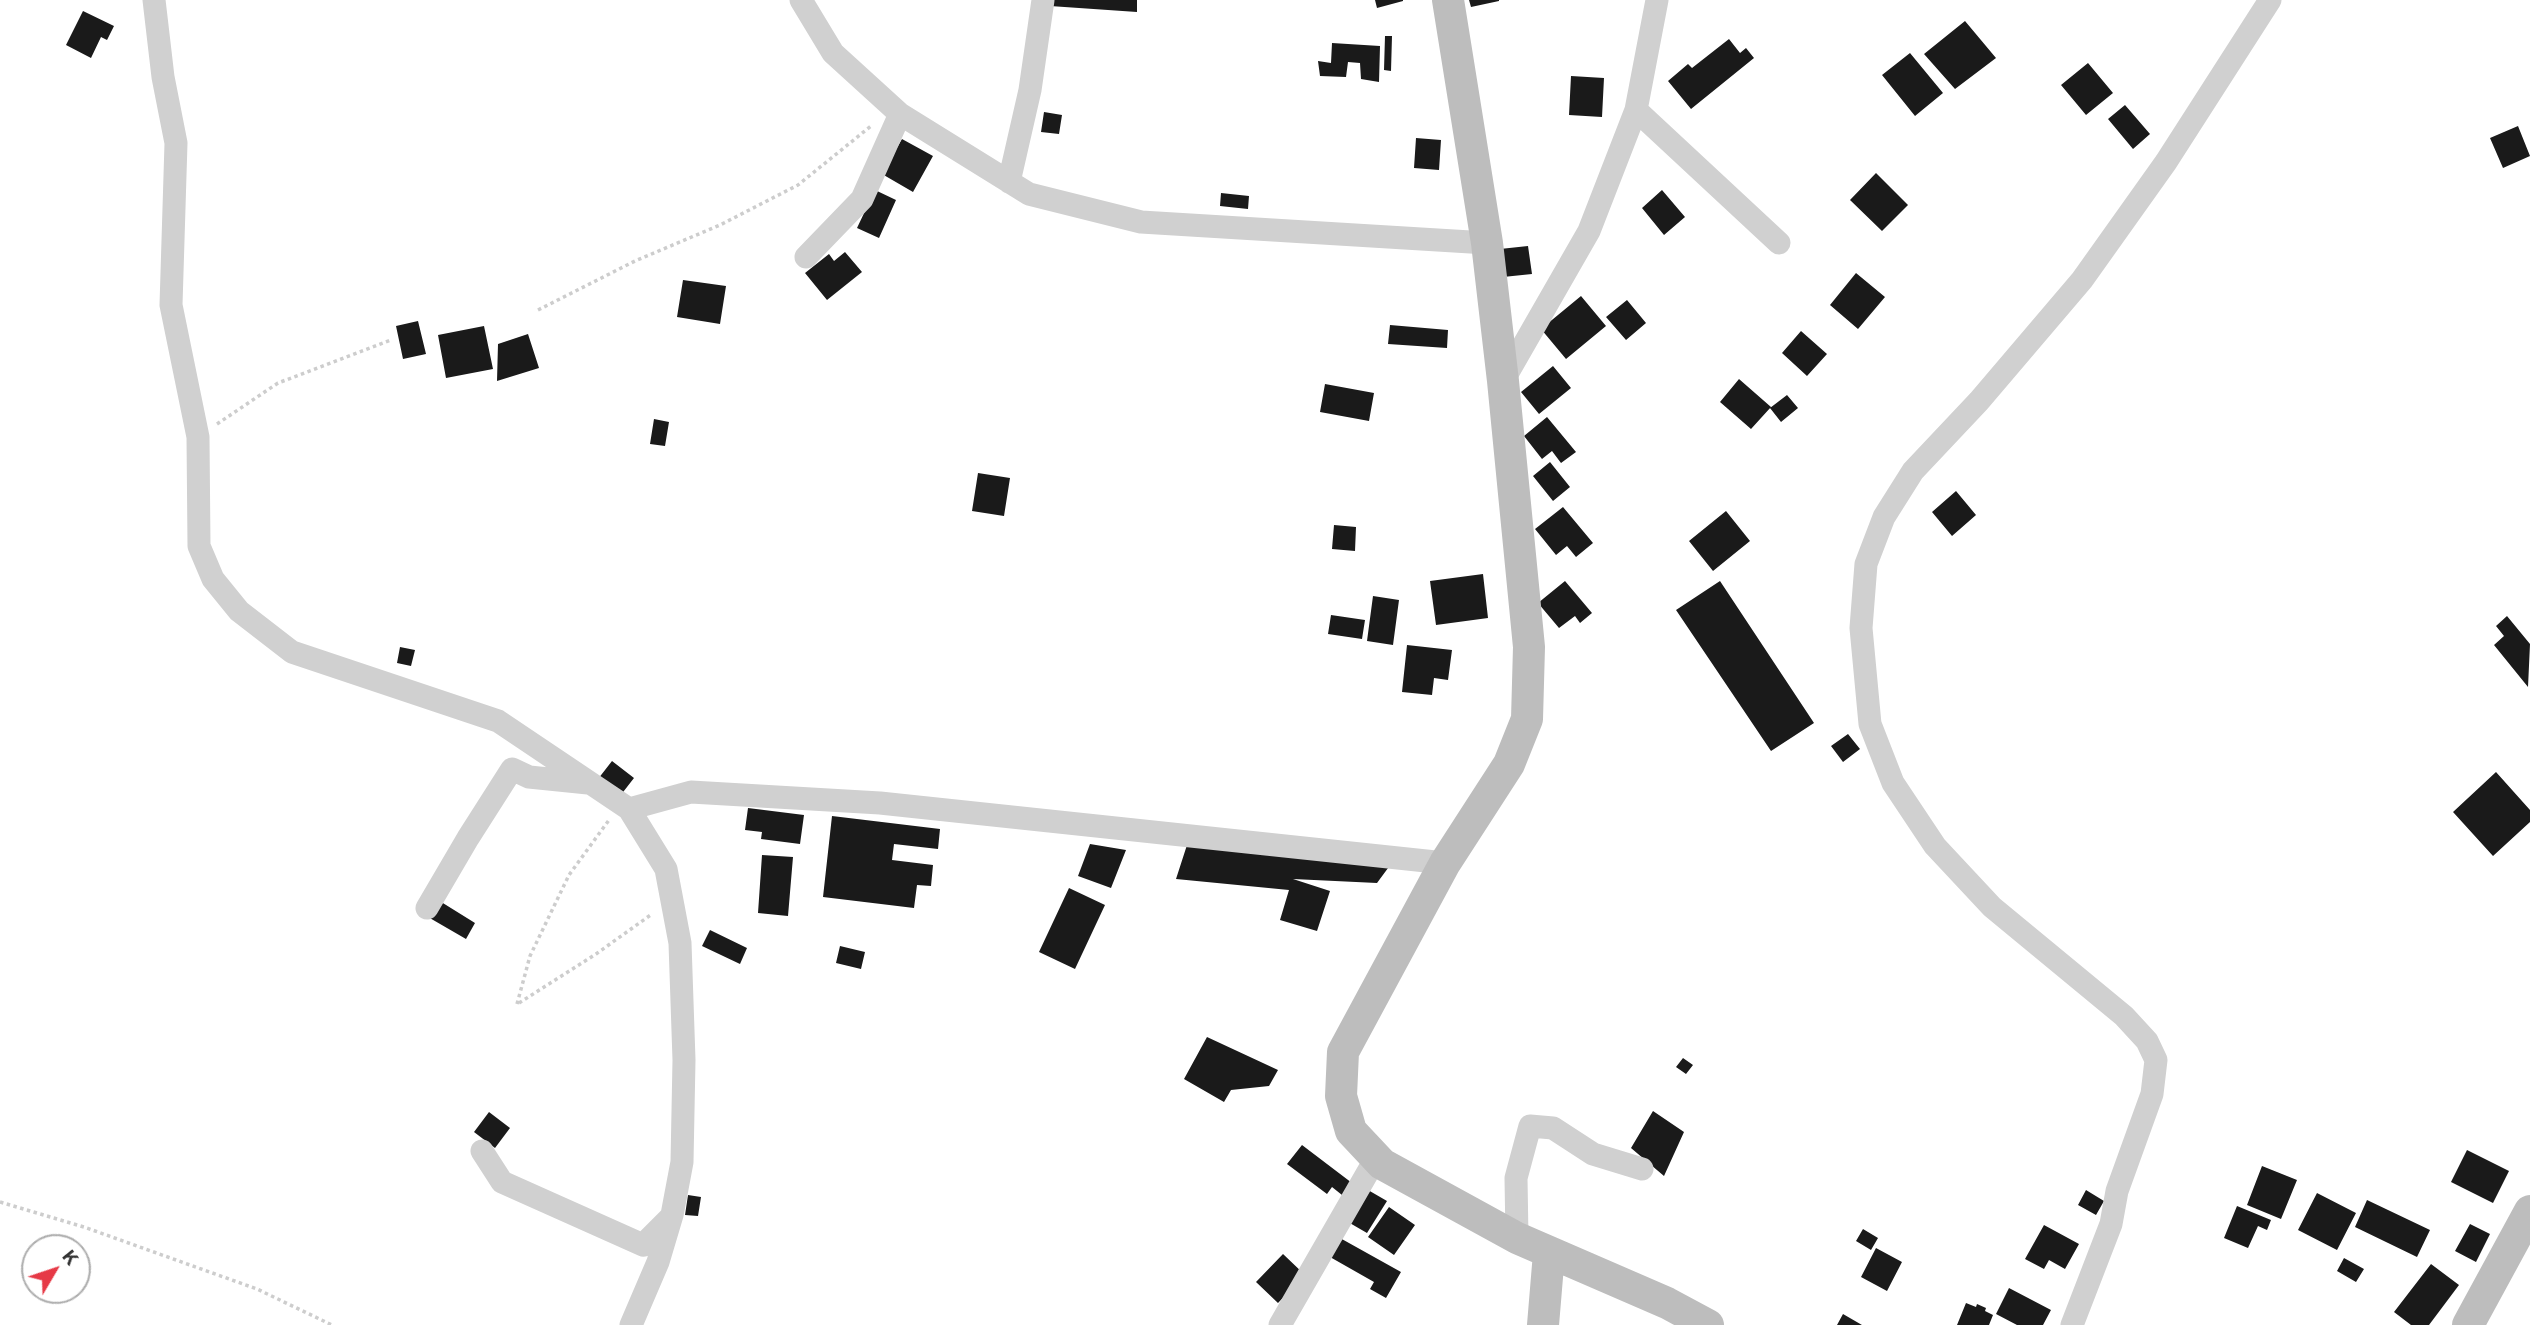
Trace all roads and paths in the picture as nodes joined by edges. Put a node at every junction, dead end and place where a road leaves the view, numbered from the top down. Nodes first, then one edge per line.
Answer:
1 (154, 0) edge
2 (801, 0) edge
3 (1043, 0) edge
4 (1448, 0) edge
5 (1657, 0) edge
6 (2270, 0) edge
7 (896, 110) junction
8 (1636, 110) junction
9 (1009, 182) junction
10 (1487, 243) junction
11 (1779, 243) dead end
12 (806, 257) dead end
13 (538, 310) dead end
14 (391, 340) dead end
15 (1503, 381) junction
16 (198, 436) junction
17 (591, 783) junction
18 (625, 806) junction
19 (1445, 863) junction
20 (672, 900) junction
21 (427, 908) dead end
22 (482, 1150) dead end
23 (1376, 1158) junction
24 (1642, 1169) dead end
25 (0, 1202) edge
26 (2530, 1212) edge
27 (672, 1215) junction
28 (1517, 1238) junction
29 (1549, 1253) junction
30 (332, 1325) edge
31 (631, 1325) edge
32 (1280, 1325) edge
33 (1543, 1325) edge
34 (1708, 1325) edge
35 (2072, 1325) edge
36 (2468, 1325) edge

1 - 16 street
2 - 7 street
3 - 9 street
4 - 10 street
5 - 8 street
6 - 35 street
7 - 9 street
7 - 12 street
7 - 13 path
8 - 11 street
8 - 15 street
9 - 10 street
10 - 15 street
14 - 16 path
15 - 19 street
16 - 17 street
17 - 18 street
17 - 21 street
18 - 19 street
18 - 20 street
18 - 20 path
19 - 23 street
20 - 27 street
22 - 27 street
23 - 28 street
23 - 32 street
24 - 28 street
25 - 30 path
26 - 36 street
27 - 31 street
28 - 29 street
29 - 33 street
29 - 34 street

